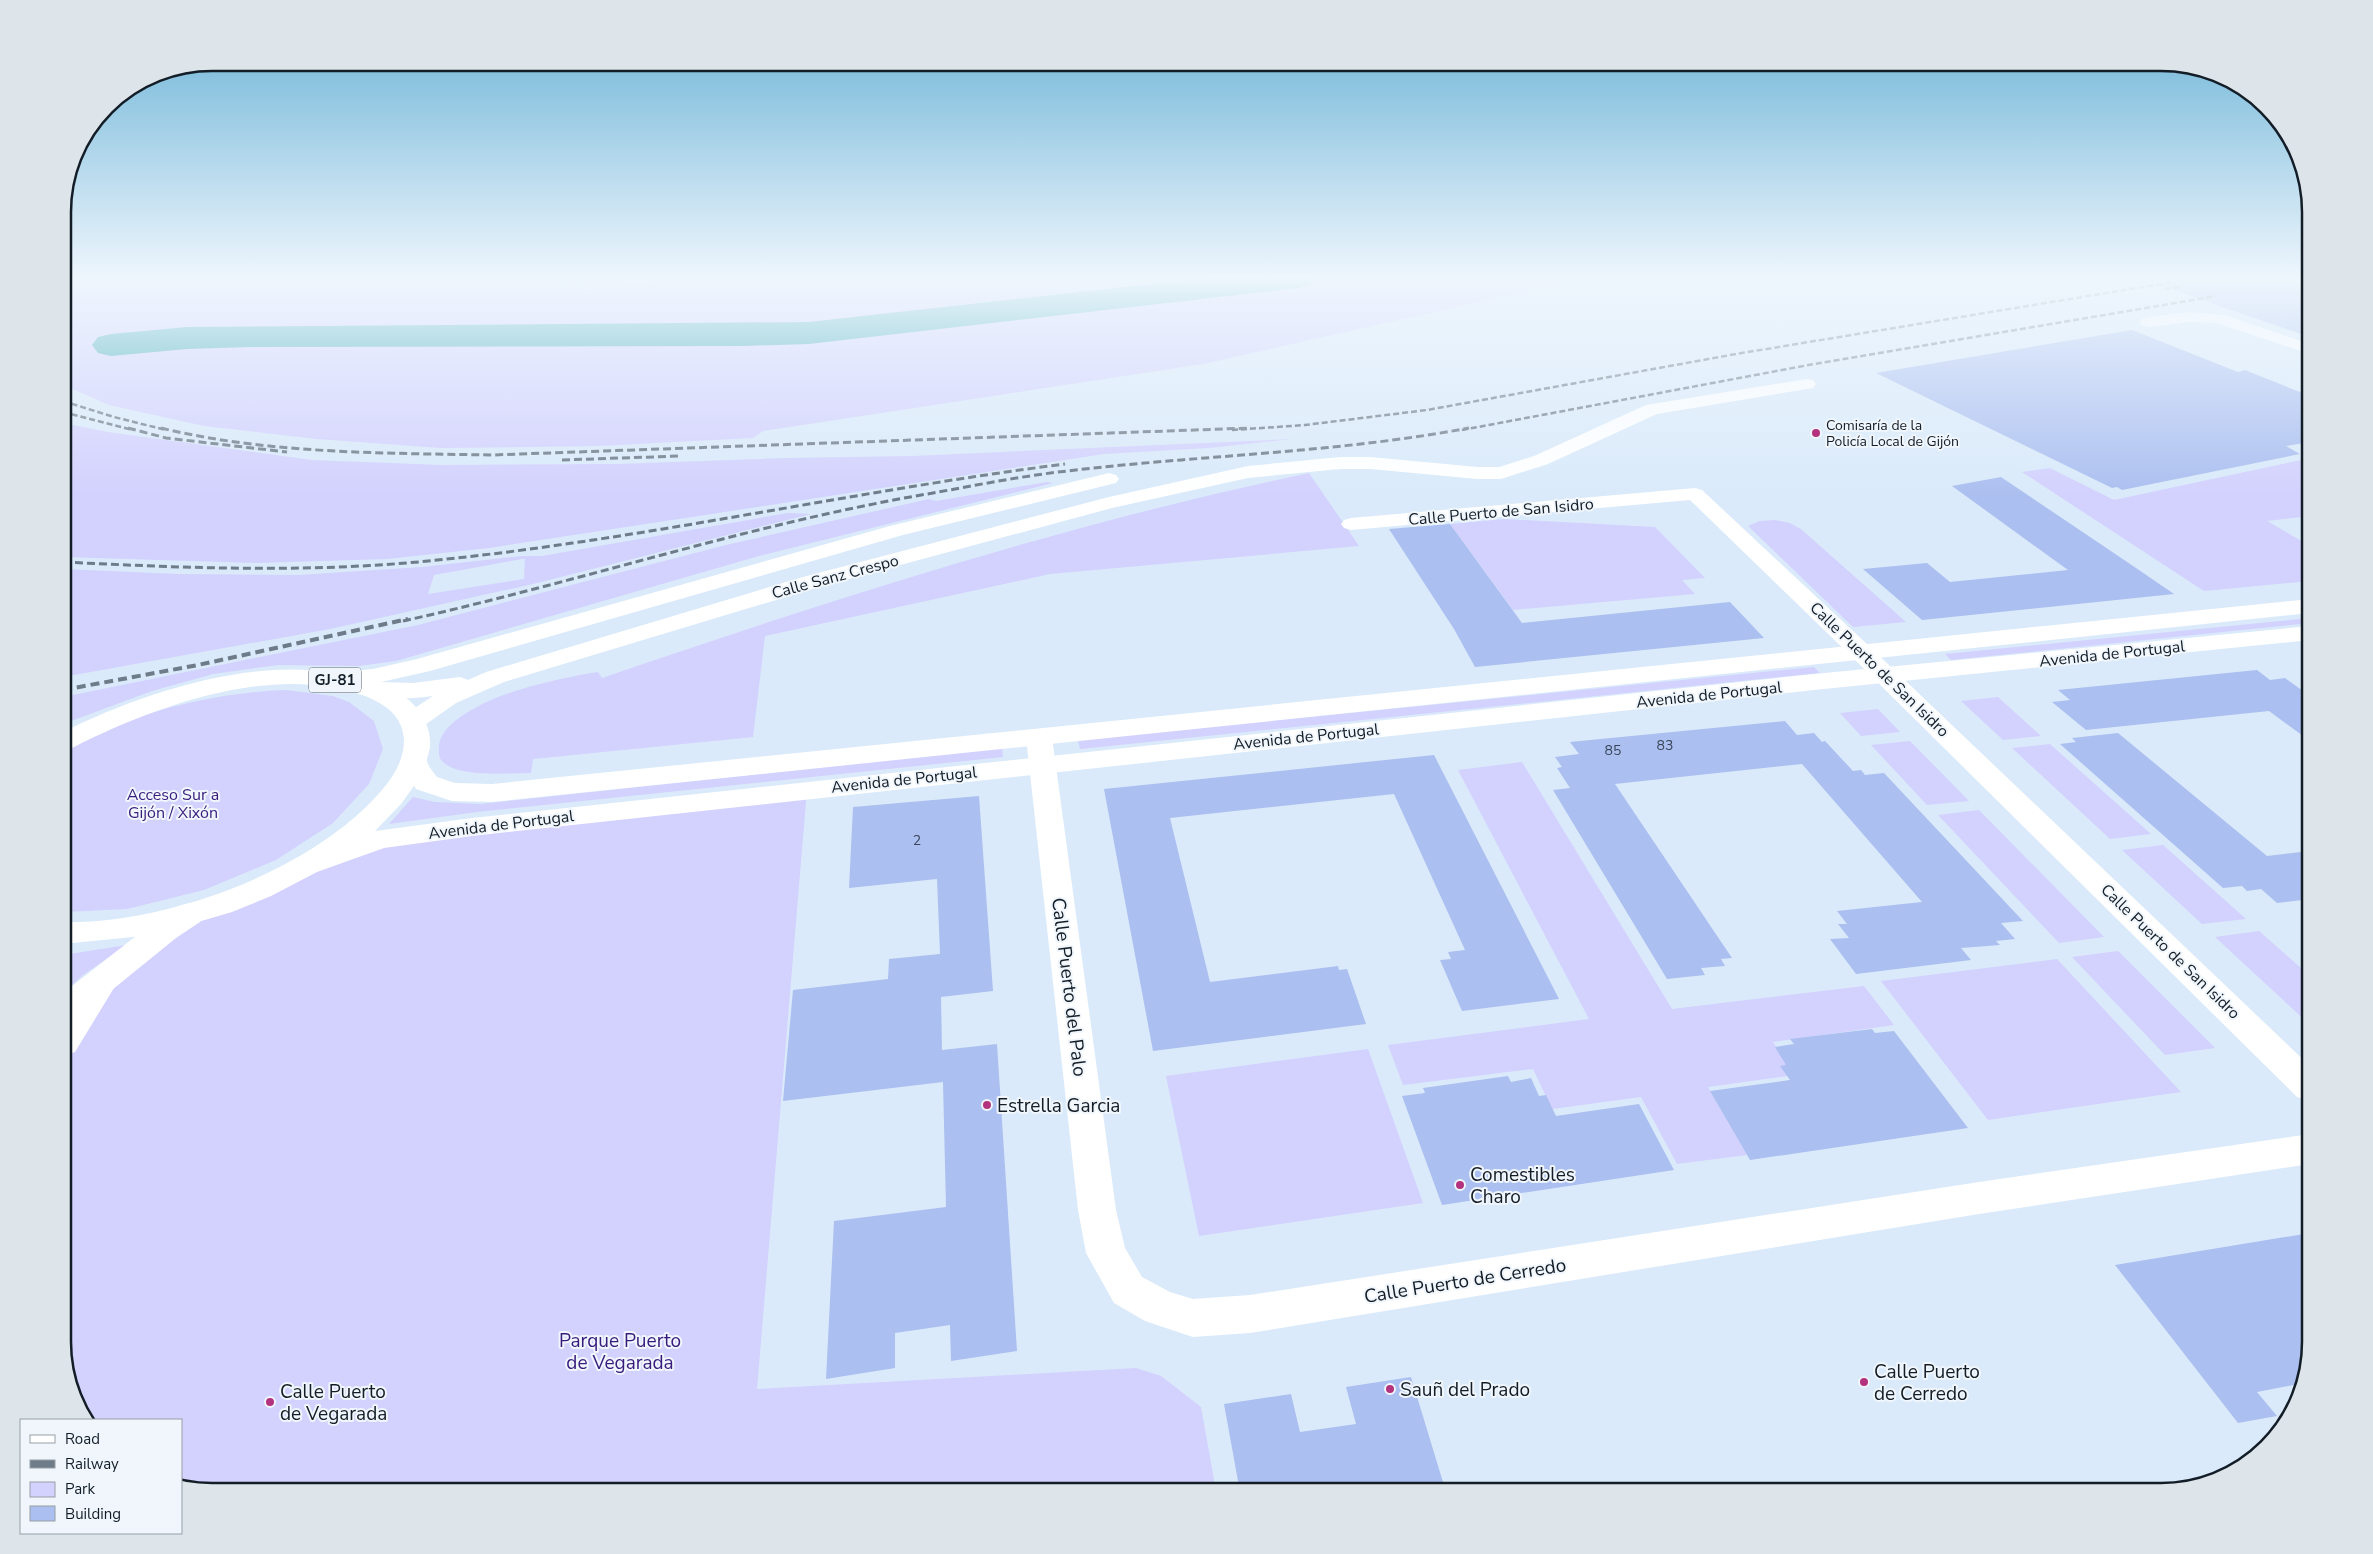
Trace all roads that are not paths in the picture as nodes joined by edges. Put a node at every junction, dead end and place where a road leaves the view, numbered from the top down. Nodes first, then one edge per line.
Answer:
1 (1807, 384) dead end
2 (1109, 479) dead end
3 (1351, 524) dead end
4 (2302, 607) edge
5 (2302, 634) edge
6 (1861, 652) junction
7 (1887, 675) junction
8 (331, 679) junction
9 (477, 684) junction
10 (373, 689) junction
11 (412, 720) junction
12 (72, 737) edge
13 (1041, 751) junction
14 (414, 761) junction
15 (307, 865) junction
16 (189, 914) junction
17 (72, 931) edge
18 (105, 977) junction
19 (72, 1004) edge
20 (72, 1029) edge
21 (2302, 1079) edge
22 (2302, 1150) edge
23 (1128, 1290) joint

1 - 9 street, Calle Sanz Crespo
2 - 8 street, Calle Sanz Crespo
3 - 6 street, Calle Puerto de San Isidro
4 - 6 street, Avenida de Portugal
5 - 7 street, Avenida de Portugal
6 - 7 street, Calle Puerto de San Isidro
6 - 13 street, Avenida de Portugal
7 - 13 street, Avenida de Portugal
7 - 21 street, Calle Puerto de San Isidro
8 - 10 street, GJ-81
8 - 12 street, GJ-81
9 - 10 street
9 - 11 street, Calle Sanz Crespo
10 - 11 street, GJ-81
11 - 14 street
13 - 14 street, Avenida de Portugal
13 - 15 street, Avenida de Portugal
13 - 23 street, Calle Puerto del Palo
14 - 15 street
15 - 16 street
16 - 17 street
16 - 18 street
18 - 19 street
18 - 20 street
22 - 23 street, Calle Puerto de Cerredo

